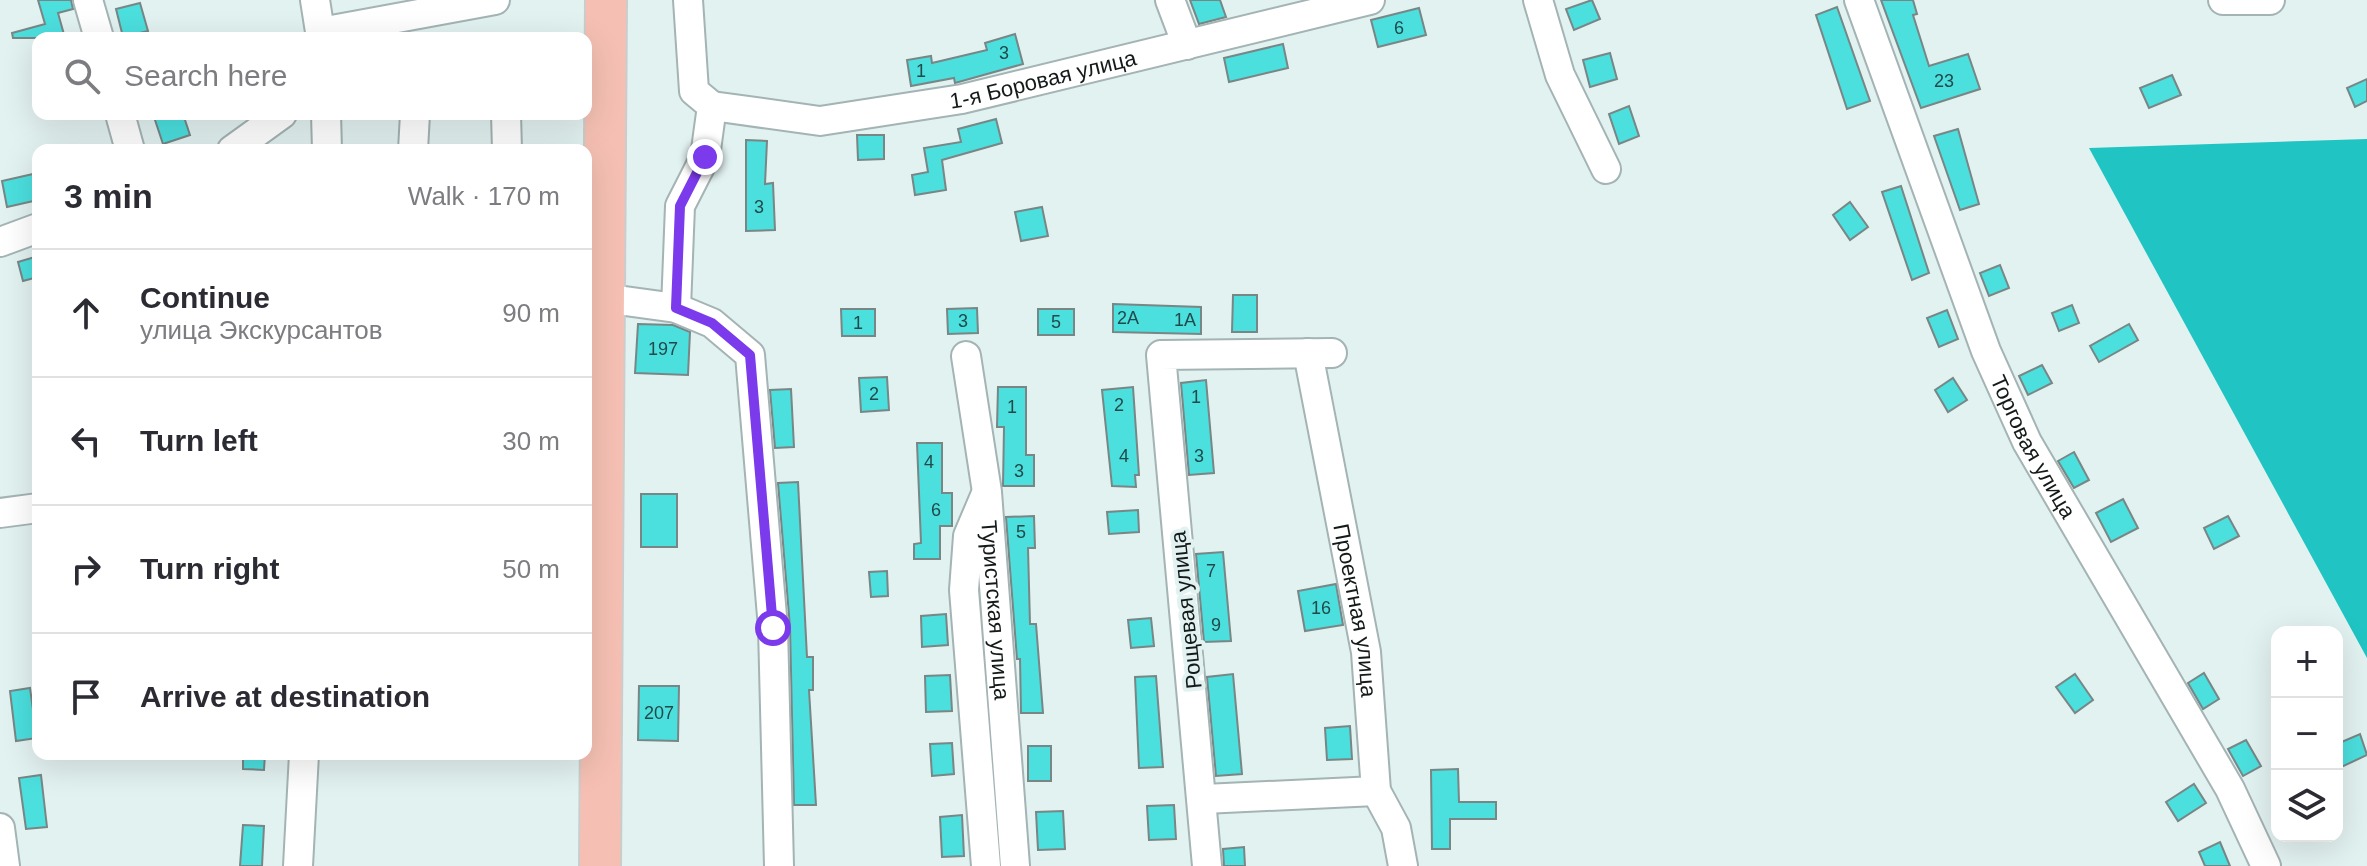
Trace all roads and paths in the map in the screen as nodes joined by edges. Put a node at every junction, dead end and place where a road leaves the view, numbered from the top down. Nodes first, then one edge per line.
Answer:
1 (88, 0) edge
2 (315, 0) edge
3 (495, 0) edge
4 (606, 0) edge
5 (688, 0) edge
6 (1170, 0) edge
7 (1370, 0) edge
8 (1538, 0) edge
9 (1859, 0) edge
10 (2224, 0) edge
11 (2270, 0) edge
12 (97, 32) edge
13 (320, 32) edge
14 (336, 32) edge
15 (1187, 45) junction
16 (595, 72) edge
17 (712, 106) junction
18 (122, 120) edge
19 (274, 120) edge
20 (326, 120) edge
21 (415, 120) edge
22 (506, 120) edge
23 (128, 144) edge
24 (240, 144) edge
25 (327, 144) edge
26 (413, 144) edge
27 (507, 144) edge
28 (1606, 169) dead end
29 (32, 230) edge
30 (0, 242) edge
31 (603, 298) junction
32 (676, 308) junction
33 (1320, 353) joint
34 (966, 356) dead end
35 (987, 492) junction
36 (32, 509) edge
37 (0, 513) edge
38 (304, 760) edge
39 (1376, 791) junction
40 (1204, 799) junction
41 (0, 828) edge
42 (5, 866) edge
43 (298, 866) edge
44 (600, 866) edge
45 (779, 866) edge
46 (986, 866) edge
47 (1015, 866) edge
48 (1207, 866) edge
49 (1403, 866) edge
50 (2266, 866) edge

1 - 12 street
2 - 13 street
3 - 14 street
4 - 16 highway
5 - 17 street
6 - 15 street
7 - 15 street, 1-я Боровая улица
8 - 28 street
9 - 50 street, Торговая улица
10 - 11 street
15 - 17 street, 1-я Боровая улица
16 - 31 highway
17 - 32 street
18 - 23 street
19 - 24 street
20 - 25 street
21 - 26 street
22 - 27 street
29 - 30 street
31 - 32 street
31 - 44 highway
32 - 45 street
33 - 39 street, Проектная улица
33 - 40 street, Рощевая улица
34 - 35 street, Туристская улица
35 - 46 street
35 - 47 street, Туристская улица
36 - 37 street
38 - 43 street
39 - 40 street
39 - 49 street, Проектная улица
40 - 48 street, Рощевая улица
41 - 42 street

